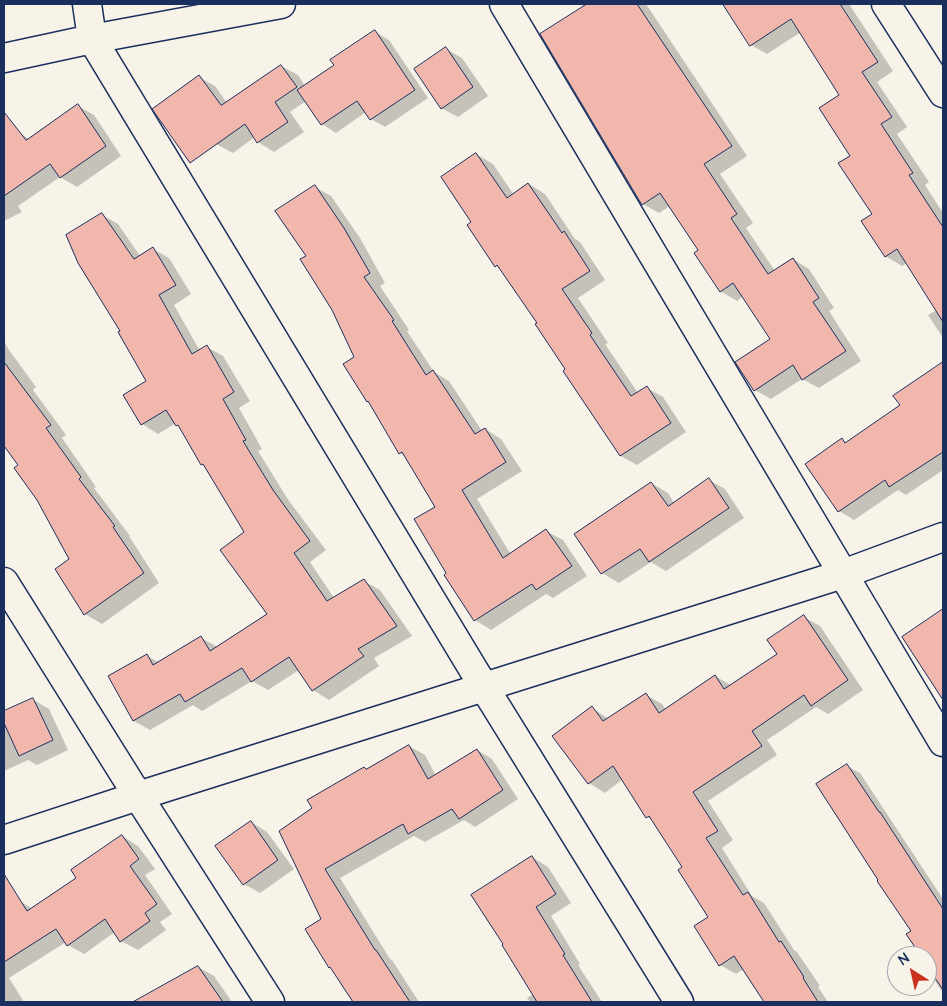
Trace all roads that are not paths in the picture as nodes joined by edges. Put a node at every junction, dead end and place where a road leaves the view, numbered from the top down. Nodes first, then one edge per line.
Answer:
1 (87, 4) edge
2 (281, 4) edge
3 (504, 4) edge
4 (886, 4) edge
5 (92, 39) junction
6 (4, 58) edge
7 (943, 93) edge
8 (943, 537) edge
9 (843, 574) junction
10 (4, 582) edge
11 (484, 687) junction
12 (943, 742) edge
13 (138, 796) junction
14 (4, 840) edge
15 (270, 1002) edge
16 (679, 1002) edge

1 - 5 street
2 - 5 street
3 - 9 street
4 - 7 street
5 - 6 street
5 - 11 street
8 - 9 street
9 - 11 street
9 - 12 street
10 - 13 street
11 - 13 street
11 - 16 street
13 - 14 street
13 - 15 street

